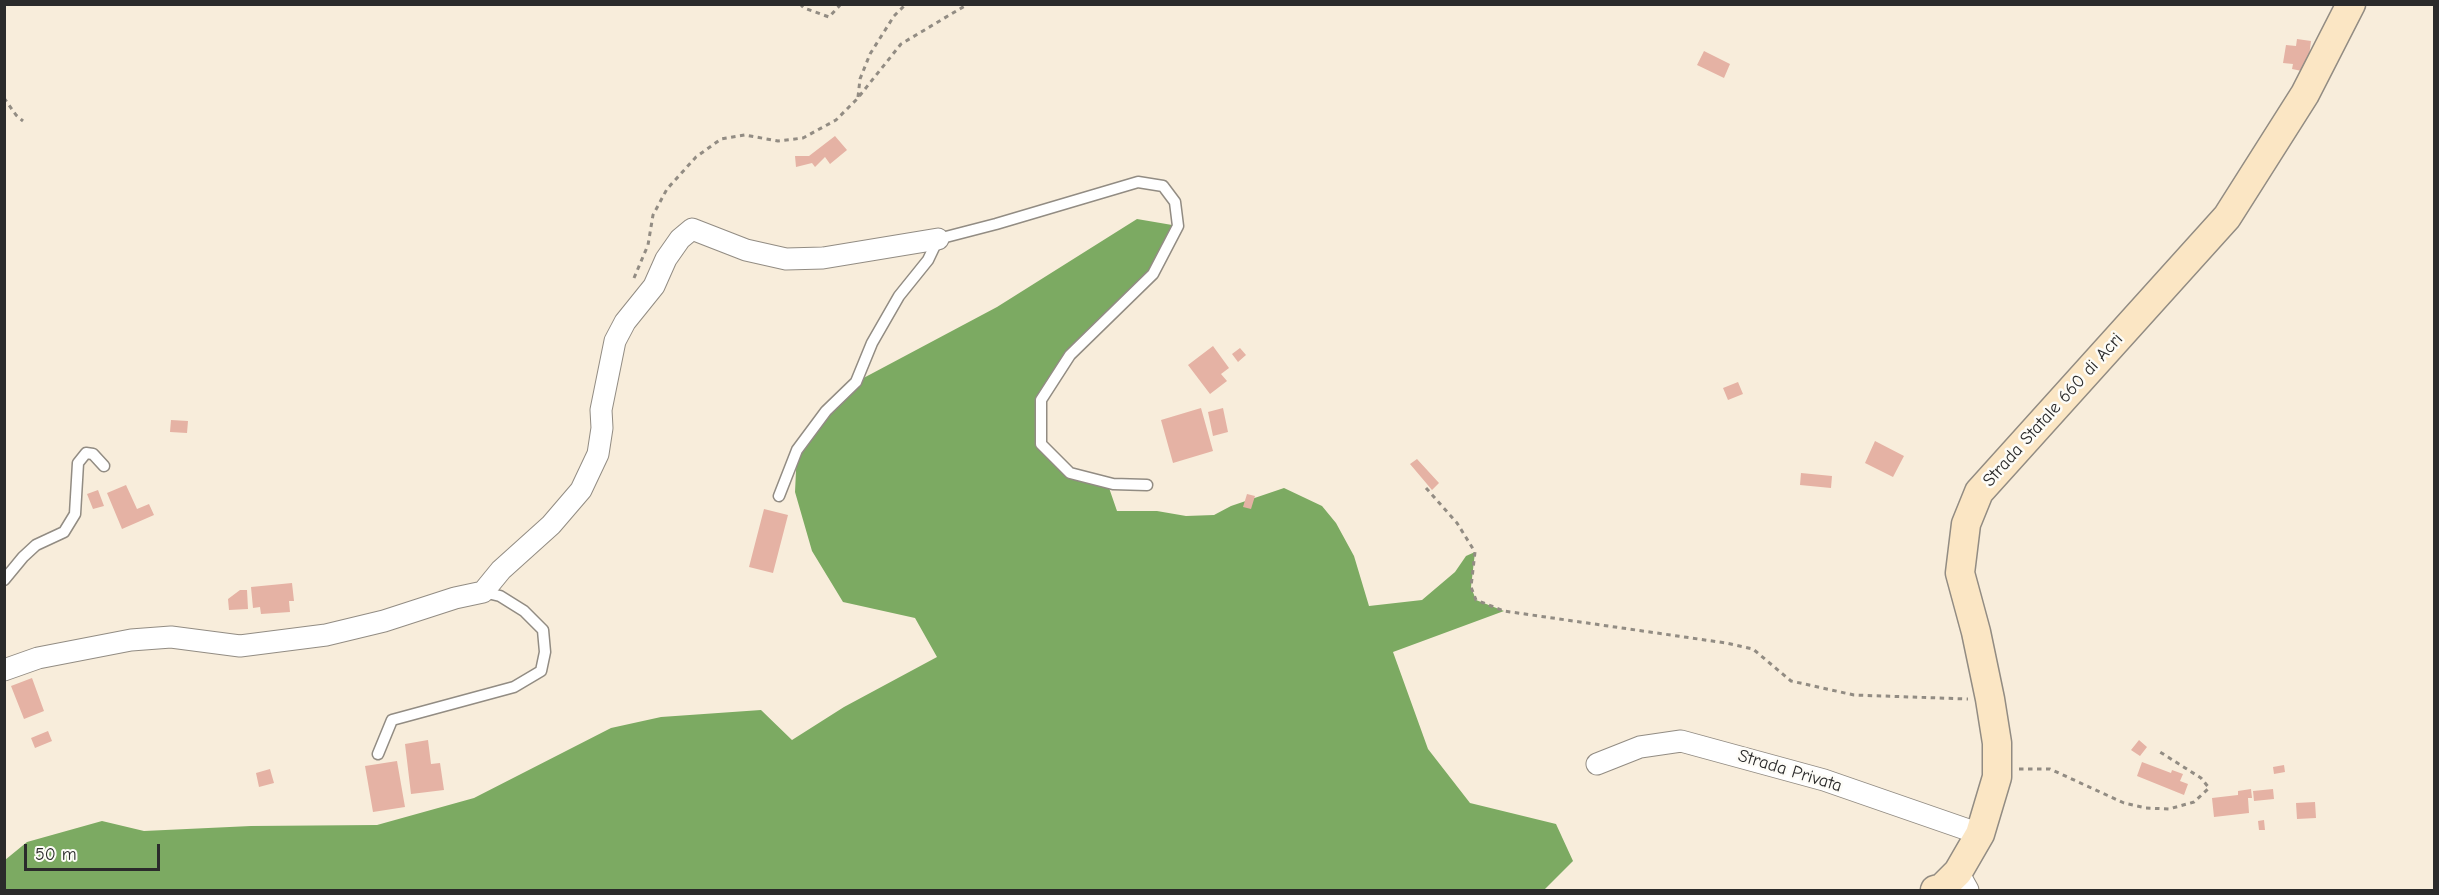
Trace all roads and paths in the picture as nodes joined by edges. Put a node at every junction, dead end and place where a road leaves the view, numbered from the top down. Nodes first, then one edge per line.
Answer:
1 (800, 4) edge
2 (842, 4) edge
3 (906, 4) edge
4 (968, 4) edge
5 (2351, 4) edge
6 (4, 98) edge
7 (857, 99) junction
8 (23, 121) dead end
9 (938, 239) junction
10 (632, 283) dead end
11 (104, 466) dead end
12 (1147, 485) dead end
13 (1426, 488) dead end
14 (779, 496) dead end
15 (4, 580) edge
16 (483, 592) junction
17 (4, 670) edge
18 (1990, 699) junction
19 (2160, 752) dead end
20 (378, 754) dead end
21 (1597, 764) dead end
22 (1997, 777) junction
23 (1980, 834) junction
24 (1963, 881) edge
25 (1935, 891) edge

1 - 2 path
3 - 7 path
4 - 7 path
5 - 18 main road, Strada Statale 660 di Acri
6 - 8 path
7 - 10 path
9 - 12 lane
9 - 14 lane
9 - 16 street
11 - 15 lane
13 - 18 path
16 - 17 street
16 - 20 lane
18 - 22 main road, Strada Statale 660 di Acri
19 - 22 path
21 - 23 street, Strada Privata
22 - 23 main road, Strada Statale 660 di Acri
23 - 24 main road, Strada Statale 660 di Acri
24 - 25 main road

